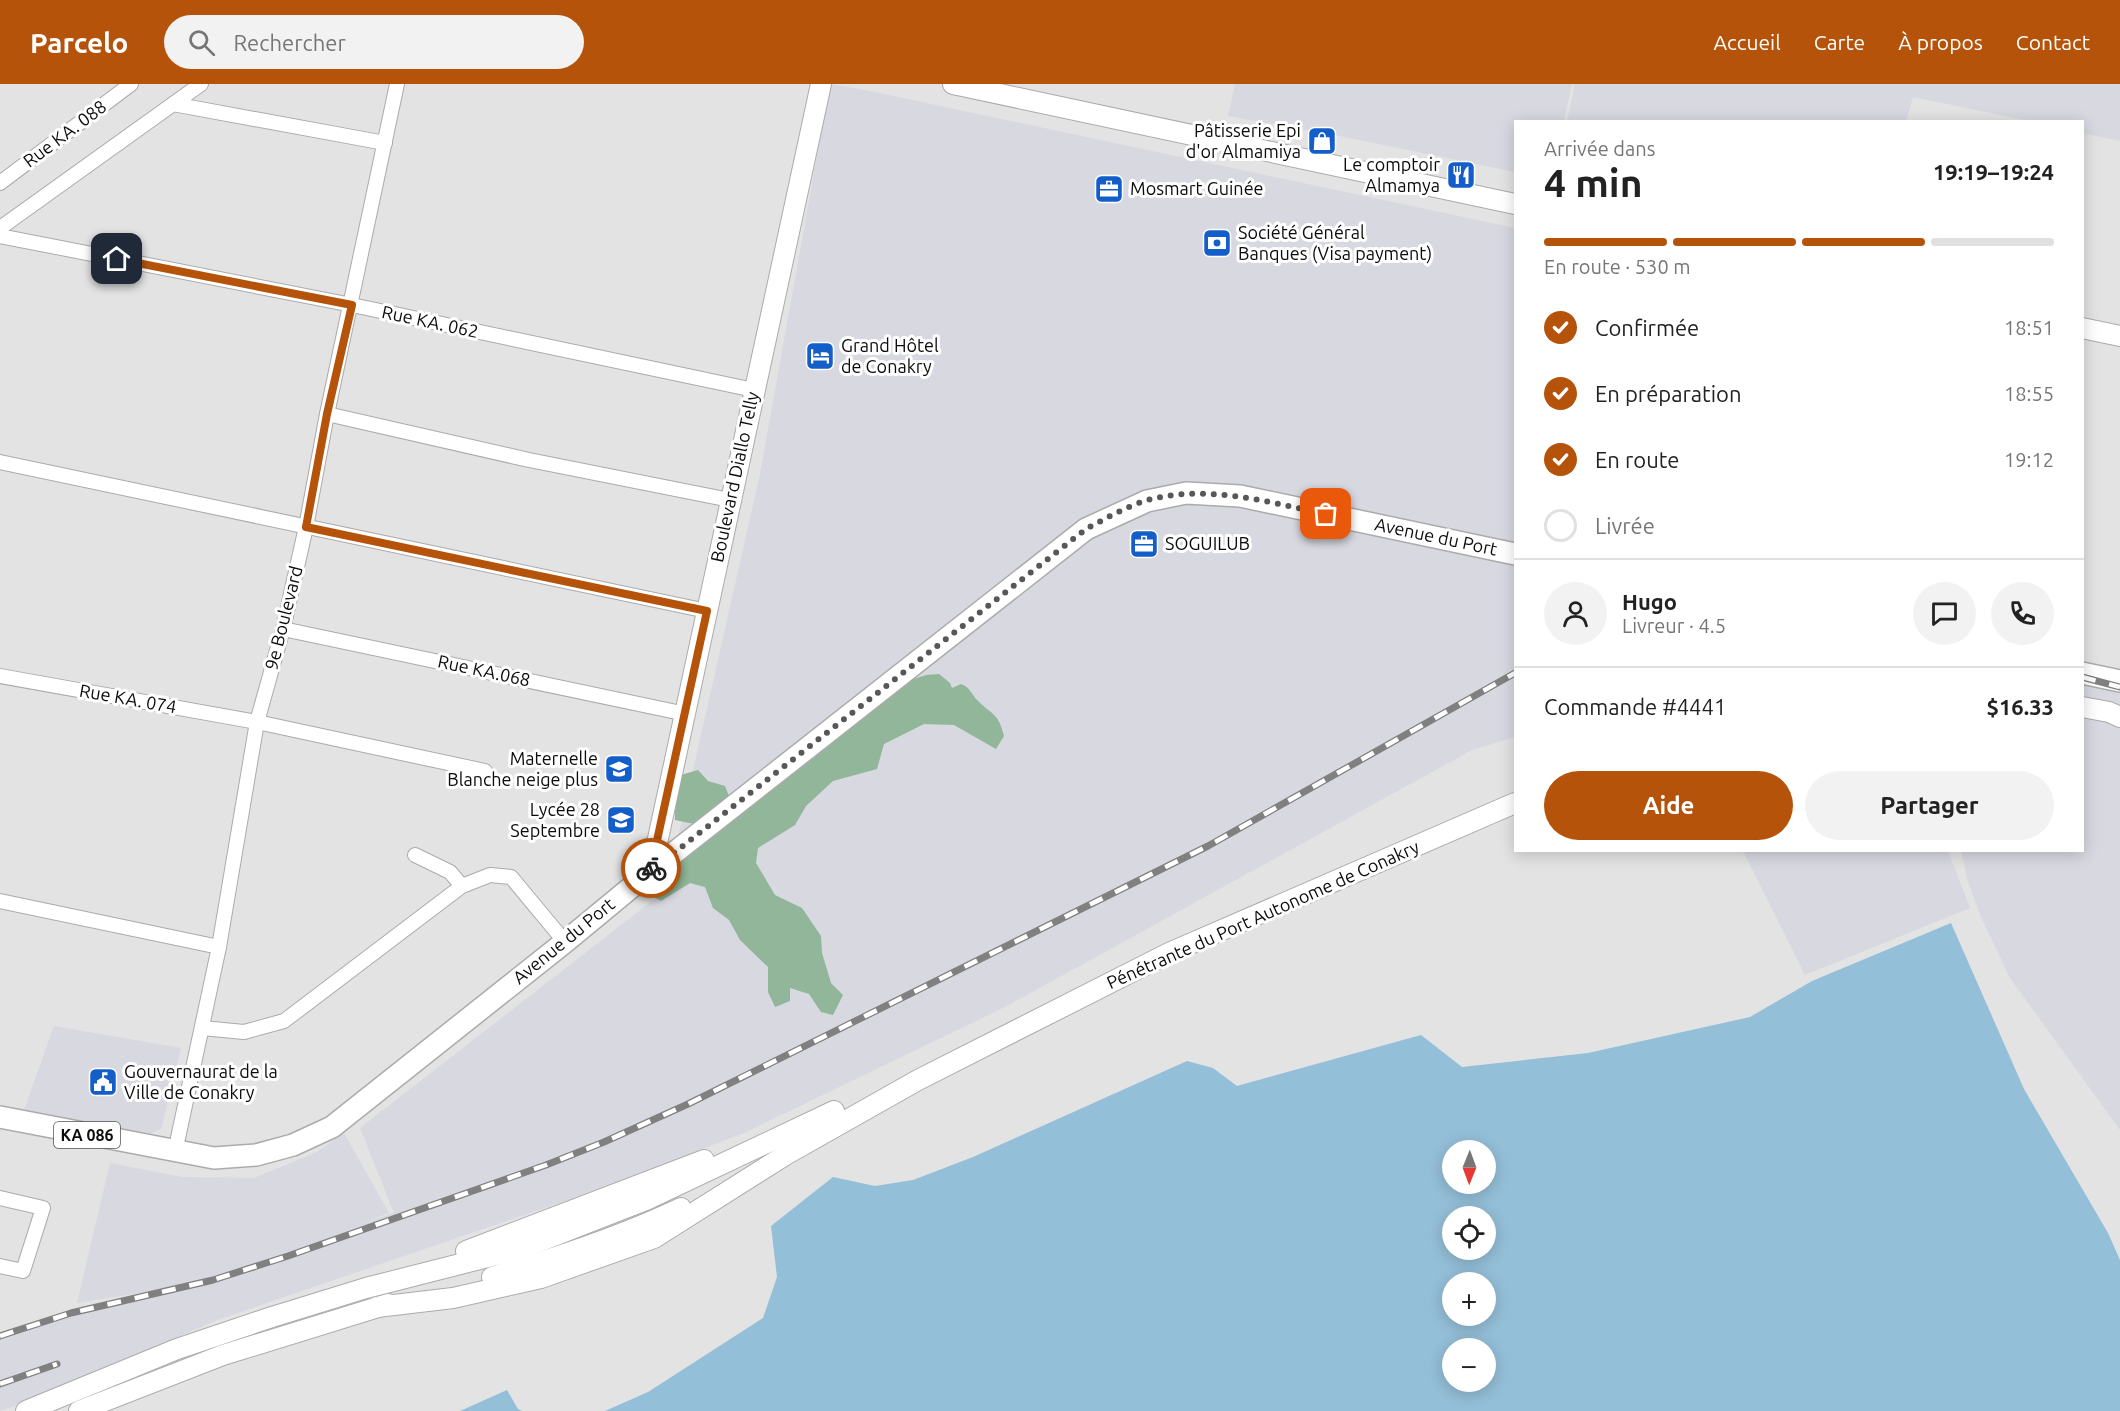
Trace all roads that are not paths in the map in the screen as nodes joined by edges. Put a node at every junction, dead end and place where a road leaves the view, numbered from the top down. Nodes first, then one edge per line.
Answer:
1 (131, 84) edge
2 (201, 84) edge
3 (397, 84) edge
4 (821, 84) edge
5 (953, 84) edge
6 (173, 104) junction
7 (385, 143) junction
8 (0, 183) edge
9 (1514, 204) edge
10 (0, 228) edge
11 (0, 236) edge
12 (352, 305) junction
13 (2084, 328) edge
14 (2120, 336) edge
15 (753, 390) junction
16 (327, 414) junction
17 (0, 462) edge
18 (730, 500) junction
19 (306, 527) junction
20 (1514, 554) edge
21 (707, 611) junction
22 (283, 629) junction
23 (2084, 672) edge
24 (0, 676) edge
25 (2120, 681) edge
26 (2084, 707) edge
27 (686, 714) junction
28 (2120, 717) edge
29 (257, 722) junction
30 (485, 771) dead end
31 (1514, 803) edge
32 (415, 855) dead end
33 (651, 871) junction
34 (462, 886) junction
35 (0, 902) edge
36 (565, 942) junction
37 (219, 947) junction
38 (202, 1028) junction
39 (918, 1080) junction
40 (0, 1117) edge
41 (175, 1152) junction
42 (0, 1198) edge
43 (0, 1266) edge
44 (26, 1411) edge
45 (79, 1411) edge

1 - 8 street, Rue KA. 088
2 - 6 street
3 - 7 street, 9e Boulevard
4 - 15 street, Boulevard Diallo Telly
5 - 9 street
6 - 7 street
6 - 10 street
7 - 12 street, 9e Boulevard
11 - 12 street, Rue KA. 062
12 - 15 street, Rue KA. 062
12 - 16 street, 9e Boulevard
13 - 14 street
15 - 18 street, Boulevard Diallo Telly
16 - 18 street
16 - 19 street, 9e Boulevard
17 - 19 street
18 - 21 street, Boulevard Diallo Telly
19 - 21 street
19 - 22 street, 9e Boulevard
20 - 33 main road, Avenue du Port / KA 086
21 - 27 street, Boulevard Diallo Telly
22 - 27 street, Rue KA.068
22 - 29 street, 9e Boulevard
23 - 25 main road
24 - 29 street, Rue KA. 074
26 - 28 street
27 - 33 street, Boulevard Diallo Telly
29 - 30 street, Rue KA. 074
29 - 37 street, 9e Boulevard
31 - 39 street, Pénétrante du Port Autonome de Conakry
32 - 34 street
33 - 36 main road, Avenue du Port / KA 086
34 - 36 street
34 - 38 street
35 - 37 street
36 - 41 main road, Avenue du Port / KA 086
37 - 38 street, 9e Boulevard
38 - 41 street, 9e Boulevard
39 - 44 street
39 - 45 street
40 - 41 main road, Avenue du Port / KA 086
42 - 43 street

